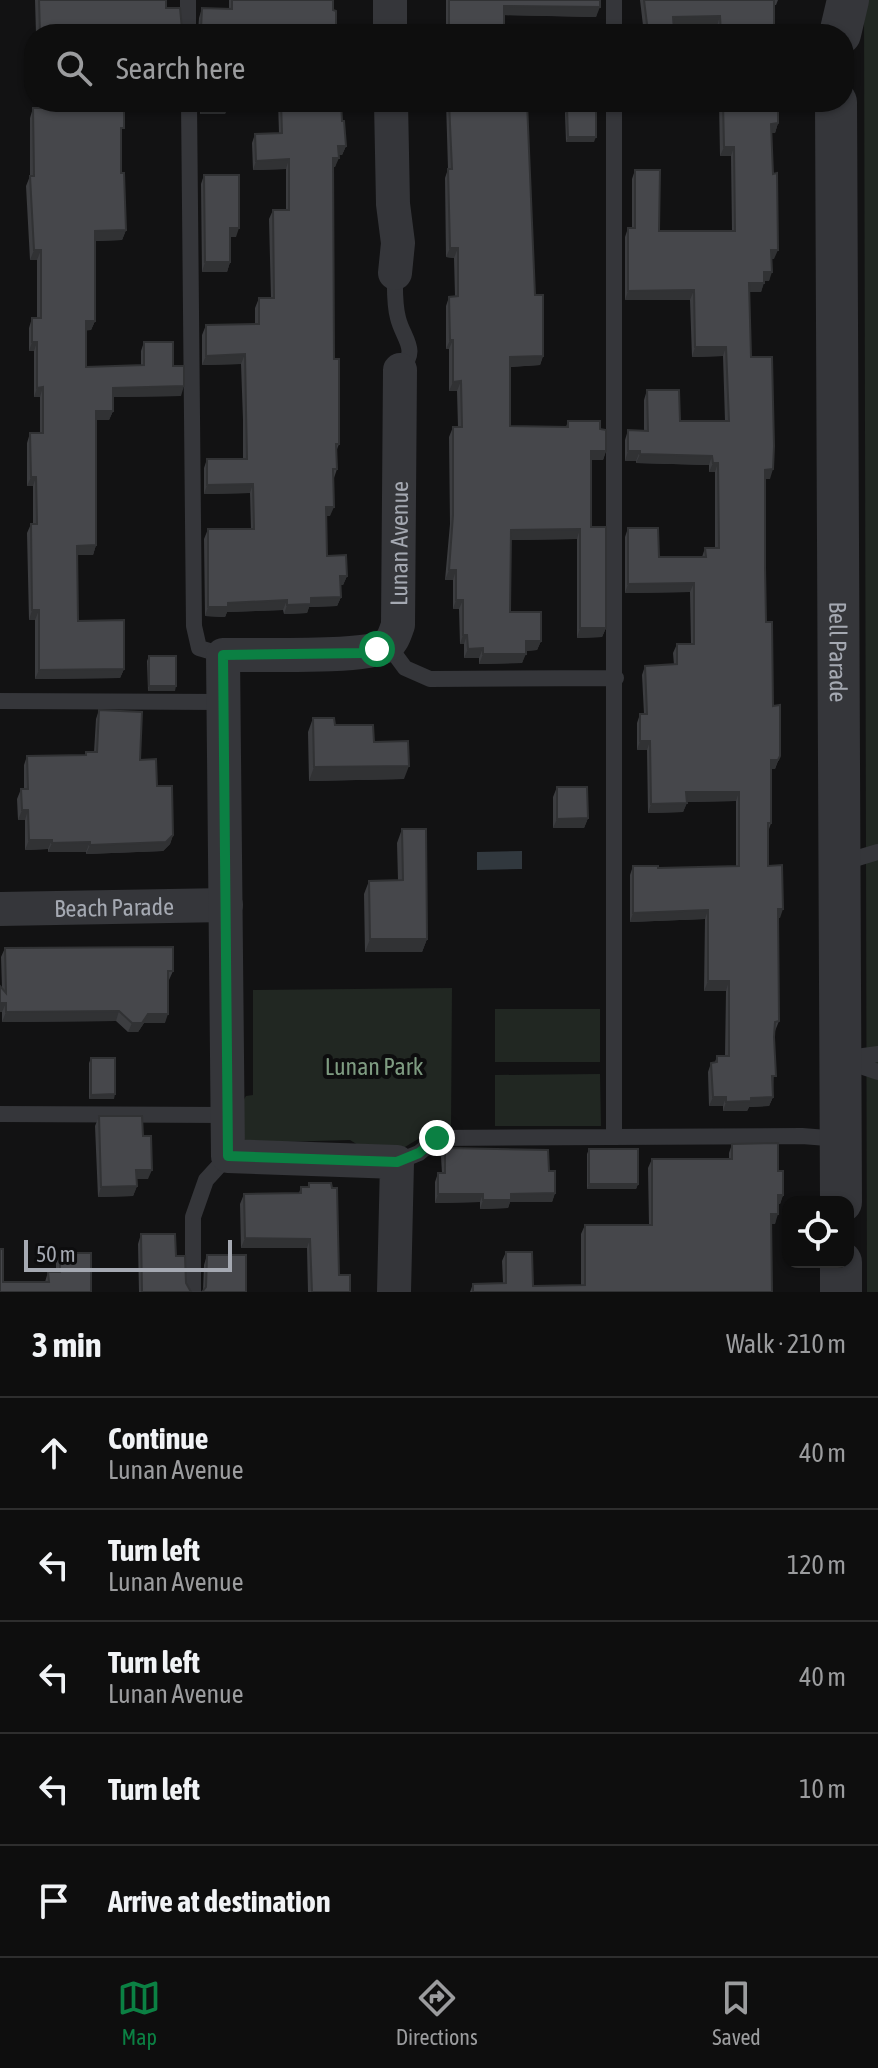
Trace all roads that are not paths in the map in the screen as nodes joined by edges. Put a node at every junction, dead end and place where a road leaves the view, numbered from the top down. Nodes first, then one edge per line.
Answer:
1 (188, 0) edge
2 (390, 0) edge
3 (614, 0) edge
4 (826, 0) edge
5 (848, 0) edge
6 (188, 24) edge
7 (390, 24) edge
8 (614, 24) edge
9 (832, 24) edge
10 (842, 24) edge
11 (189, 112) edge
12 (391, 112) edge
13 (614, 112) edge
14 (836, 112) edge
15 (395, 273) joint
16 (400, 370) joint
17 (388, 645) junction
18 (223, 655) junction
19 (616, 678) junction
20 (0, 701) edge
21 (224, 702) junction
22 (859, 858) edge
23 (226, 905) junction
24 (0, 909) edge
25 (866, 1062) edge
26 (0, 1114) edge
27 (226, 1115) junction
28 (614, 1136) junction
29 (841, 1139) junction
30 (228, 1156) junction
31 (397, 1162) junction
32 (841, 1196) edge
33 (841, 1268) edge
34 (193, 1292) edge
35 (394, 1292) edge
36 (841, 1292) edge

1 - 6 lane
2 - 7 street
3 - 8 lane
4 - 9 street
5 - 10 street
11 - 18 lane
12 - 15 street, Lunan Avenue
13 - 19 lane
14 - 22 street, Bell Parade
15 - 16 lane, Lunan Avenue
16 - 17 street, Lunan Avenue
17 - 18 street
17 - 19 lane
18 - 21 street
19 - 28 lane
20 - 21 lane
21 - 23 street
22 - 25 street, Bell Parade
23 - 24 street, Beach Parade
23 - 27 street
25 - 29 street, Bell Parade
26 - 27 lane
27 - 30 street
28 - 29 lane
28 - 31 lane
29 - 32 street, Bell Parade
30 - 31 street
30 - 34 lane
31 - 35 street
33 - 36 street

